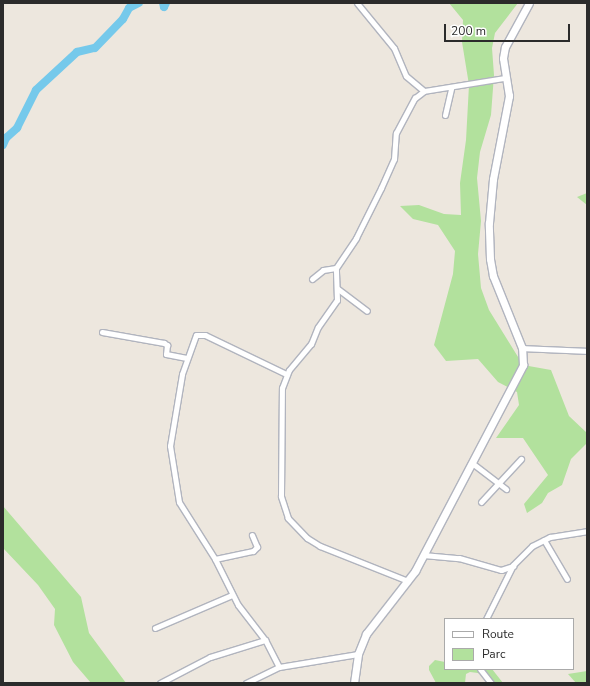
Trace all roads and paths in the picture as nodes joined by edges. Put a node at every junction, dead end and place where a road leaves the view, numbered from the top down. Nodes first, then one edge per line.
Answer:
1 (357, 3) edge
2 (529, 3) edge
3 (504, 78) junction
4 (451, 88) junction
5 (424, 91) junction
6 (445, 115) dead end
7 (336, 268) junction
8 (312, 280) dead end
9 (338, 289) junction
10 (367, 311) dead end
11 (102, 332) dead end
12 (522, 348) junction
13 (587, 351) edge
14 (187, 358) junction
15 (286, 374) junction
16 (521, 459) dead end
17 (472, 463) junction
18 (498, 483) junction
19 (506, 489) dead end
20 (481, 502) dead end
21 (587, 531) edge
22 (252, 535) dead end
23 (544, 540) junction
24 (423, 555) junction
25 (215, 559) junction
26 (513, 565) junction
27 (567, 579) dead end
28 (408, 581) junction
29 (232, 595) junction
30 (486, 618) edge
31 (155, 628) dead end
32 (265, 640) junction
33 (358, 654) junction
34 (279, 667) junction
35 (481, 670) edge
36 (160, 683) edge
37 (246, 683) edge
38 (354, 683) edge
39 (491, 683) edge

1 - 5 street
2 - 3 street
3 - 4 street
3 - 12 street
4 - 5 street
4 - 6 street
5 - 7 street
7 - 8 street
7 - 9 street
9 - 10 street
9 - 15 street
11 - 14 street
12 - 13 street
12 - 17 street
14 - 15 street
14 - 25 street
15 - 28 street
16 - 18 street
17 - 18 street
17 - 24 street
18 - 19 street
18 - 20 street
21 - 23 street
22 - 25 street
23 - 26 street
23 - 27 street
24 - 26 street
24 - 28 street
25 - 29 street
26 - 30 street
28 - 33 street
29 - 31 street
29 - 32 street
32 - 34 street
32 - 36 street
33 - 34 street
33 - 38 street
34 - 37 street
35 - 39 street

